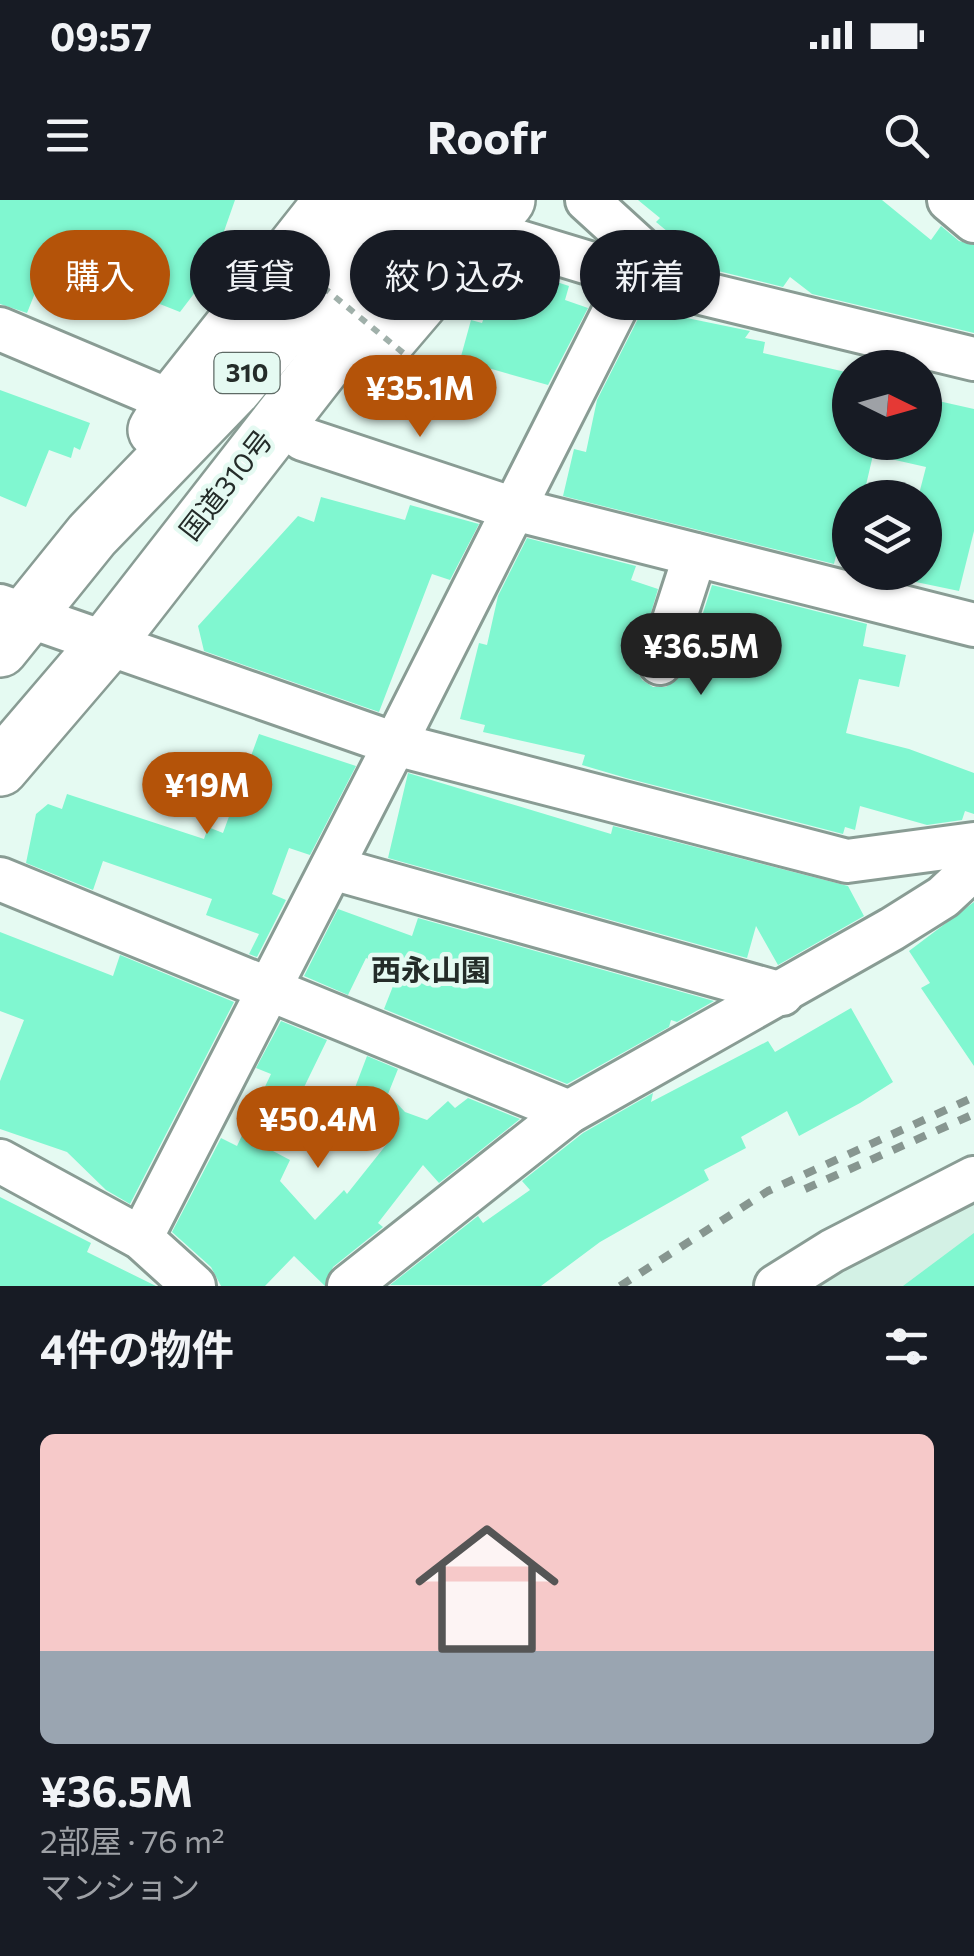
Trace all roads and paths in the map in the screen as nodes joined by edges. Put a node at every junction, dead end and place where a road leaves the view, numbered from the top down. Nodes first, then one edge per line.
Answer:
1 (333, 200) edge
2 (391, 200) edge
3 (586, 200) edge
4 (948, 200) edge
5 (479, 210) edge
6 (974, 221) edge
7 (619, 230) edge
8 (580, 254) edge
9 (330, 292) edge
10 (720, 298) edge
11 (612, 320) edge
12 (0, 329) edge
13 (974, 359) edge
14 (413, 361) dead end
15 (172, 402) junction
16 (303, 439) junction
17 (514, 509) junction
18 (92, 535) junction
19 (174, 552) junction
20 (695, 555) junction
21 (10, 624) edge
22 (974, 624) edge
23 (107, 643) junction
24 (660, 663) dead end
25 (395, 744) junction
26 (0, 768) edge
27 (974, 844) edge
28 (332, 868) junction
29 (974, 868) edge
30 (0, 879) edge
31 (270, 987) junction
32 (782, 994) junction
33 (570, 1112) junction
34 (0, 1161) edge
35 (974, 1178) edge
36 (142, 1238) junction
37 (194, 1286) edge
38 (349, 1286) edge
39 (776, 1286) edge

1 - 15 highway
2 - 18 highway, 国道310号 / 310
3 - 7 street
4 - 6 street
5 - 8 street
5 - 16 highway
5 - 19 highway, 国道310号 / 310
9 - 14 path, bridge
10 - 13 street
11 - 17 street
12 - 15 street
15 - 18 highway
16 - 17 street
16 - 19 highway
17 - 20 street
17 - 25 street
18 - 21 highway, 国道310号 / 310
19 - 23 highway, 国道310号 / 310
20 - 22 street
20 - 24 street
21 - 23 street
23 - 25 street
23 - 26 highway, 国道310号 / 310
25 - 27 street
25 - 28 street
28 - 31 street
28 - 32 street
29 - 32 street
30 - 31 street
31 - 33 street
31 - 36 street
32 - 33 street
33 - 38 street
34 - 36 street
35 - 39 street
36 - 37 street

